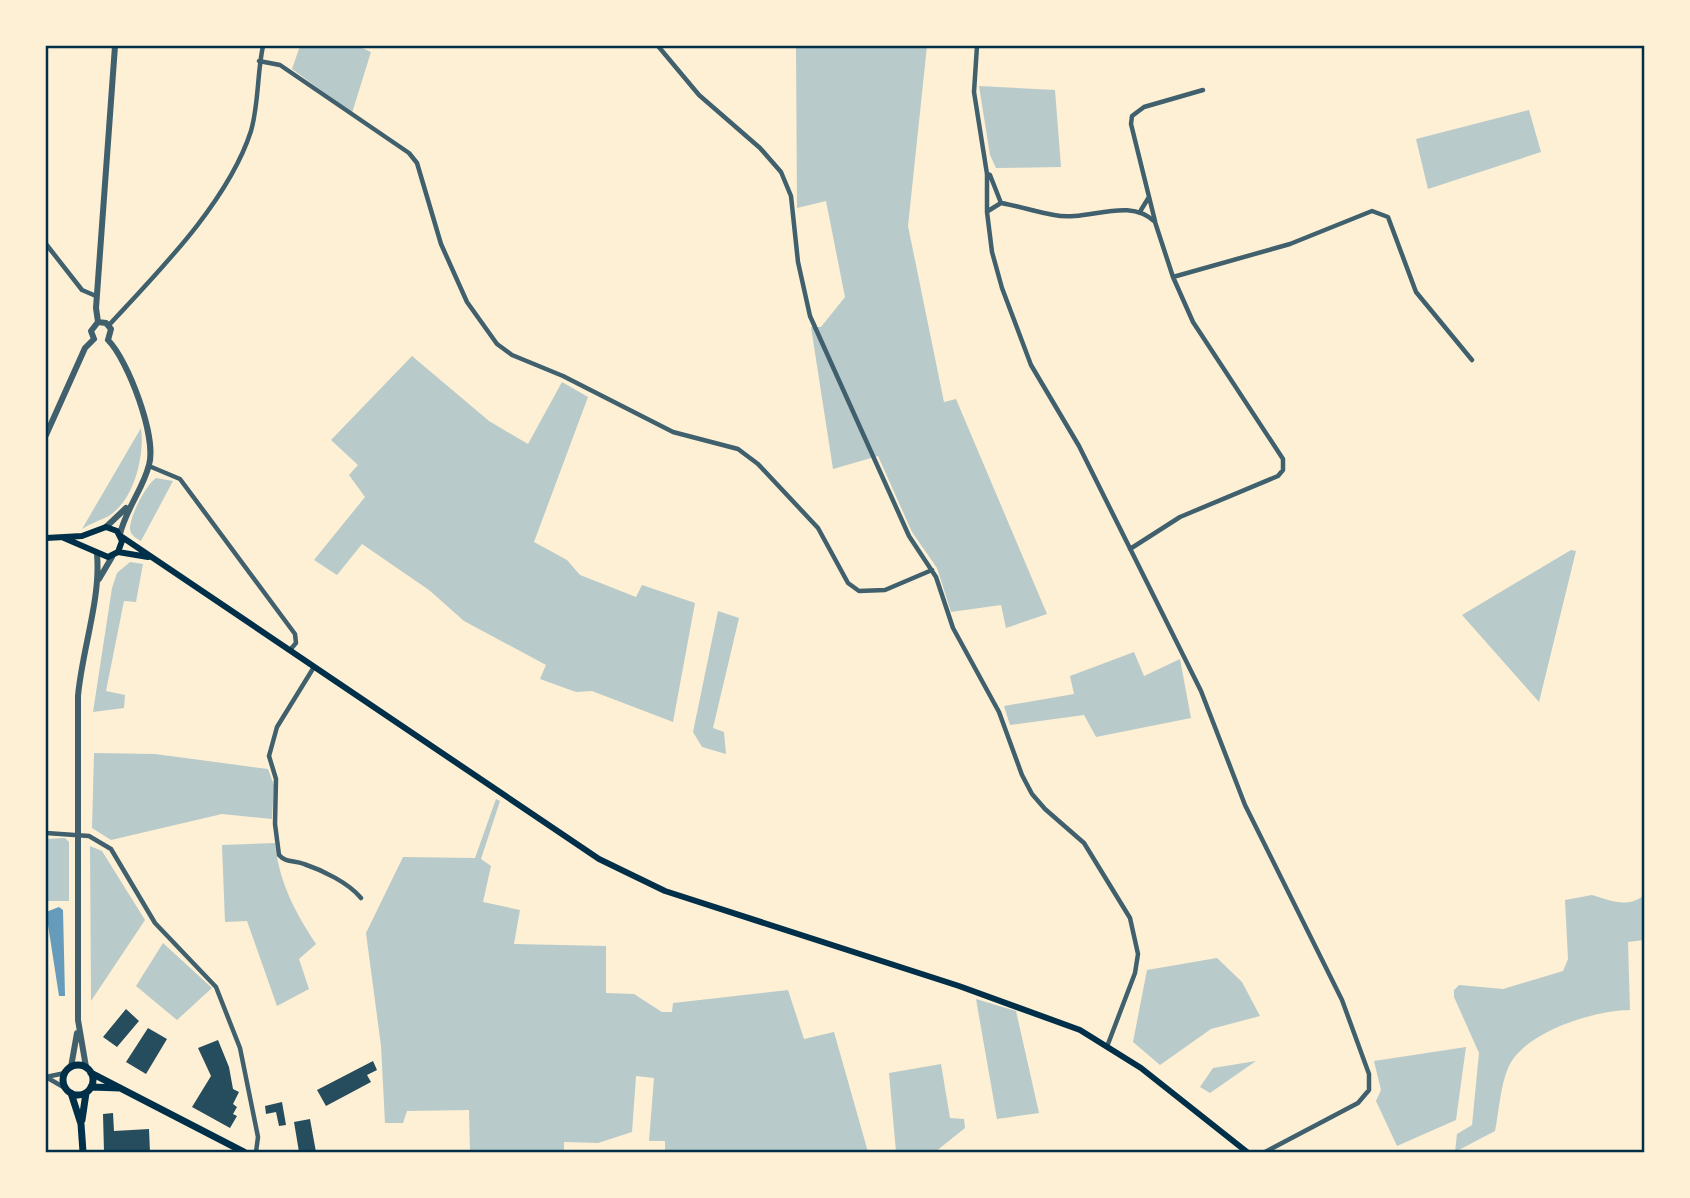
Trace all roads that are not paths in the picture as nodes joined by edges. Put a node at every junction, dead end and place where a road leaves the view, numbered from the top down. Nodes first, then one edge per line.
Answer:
1 (115, 46) edge
2 (263, 46) edge
3 (658, 46) edge
4 (977, 46) edge
5 (260, 61) junction
6 (1203, 90) dead end
7 (987, 174) junction
8 (1150, 196) junction
9 (1000, 204) junction
10 (1141, 210) junction
11 (987, 212) junction
12 (1155, 222) junction
13 (46, 244) edge
14 (1173, 277) junction
15 (96, 296) junction
16 (98, 322) junction
17 (109, 325) junction
18 (94, 339) junction
19 (108, 340) junction
20 (1472, 360) dead end
21 (46, 435) edge
22 (149, 466) junction
23 (128, 507) junction
24 (106, 527) junction
25 (96, 532) junction
26 (121, 536) junction
27 (46, 538) edge
28 (64, 538) junction
29 (1130, 549) junction
30 (96, 552) junction
31 (115, 554) junction
32 (154, 559) junction
33 (932, 570) junction
34 (98, 581) junction
35 (290, 650) junction
36 (314, 666) junction
37 (46, 833) edge
38 (79, 834) junction
39 (361, 898) dead end
40 (78, 1018) junction
41 (1108, 1045) junction
42 (68, 1070) junction
43 (88, 1070) junction
44 (46, 1077) edge
45 (121, 1088) junction
46 (68, 1090) junction
47 (88, 1090) junction
48 (81, 1124) junction
49 (83, 1153) edge
50 (244, 1153) edge
51 (256, 1153) edge
52 (1247, 1153) edge
53 (1265, 1153) edge

1 - 15 street
2 - 5 street
3 - 33 street
4 - 7 street
5 - 17 street
5 - 33 street
6 - 8 street
7 - 9 street
7 - 11 street
8 - 10 street
8 - 12 street
9 - 10 street
9 - 11 street
10 - 12 street
11 - 29 street
12 - 14 street
13 - 15 street
14 - 20 street
14 - 29 street
15 - 16 street
16 - 17 street
16 - 18 street
17 - 19 street
18 - 19 street
18 - 21 street
19 - 22 street
22 - 23 street
22 - 35 street
23 - 24 street
23 - 26 street
24 - 25 main road
24 - 26 main road
25 - 28 main road
25 - 30 main road
26 - 31 main road
26 - 32 main road
27 - 28 main road
28 - 30 main road
29 - 53 street
30 - 31 main road
30 - 34 street
31 - 32 main road
31 - 34 street
32 - 35 main road
33 - 41 street
34 - 38 street
35 - 36 main road
36 - 39 street
36 - 41 main road
37 - 38 street
38 - 40 street
38 - 51 street
40 - 42 street
40 - 43 street
41 - 52 main road
42 - 43 main road
42 - 44 street
42 - 46 main road
43 - 45 main road
43 - 47 main road
44 - 46 street
45 - 47 main road
45 - 50 main road
46 - 47 main road
46 - 48 main road
47 - 48 main road
48 - 49 main road

